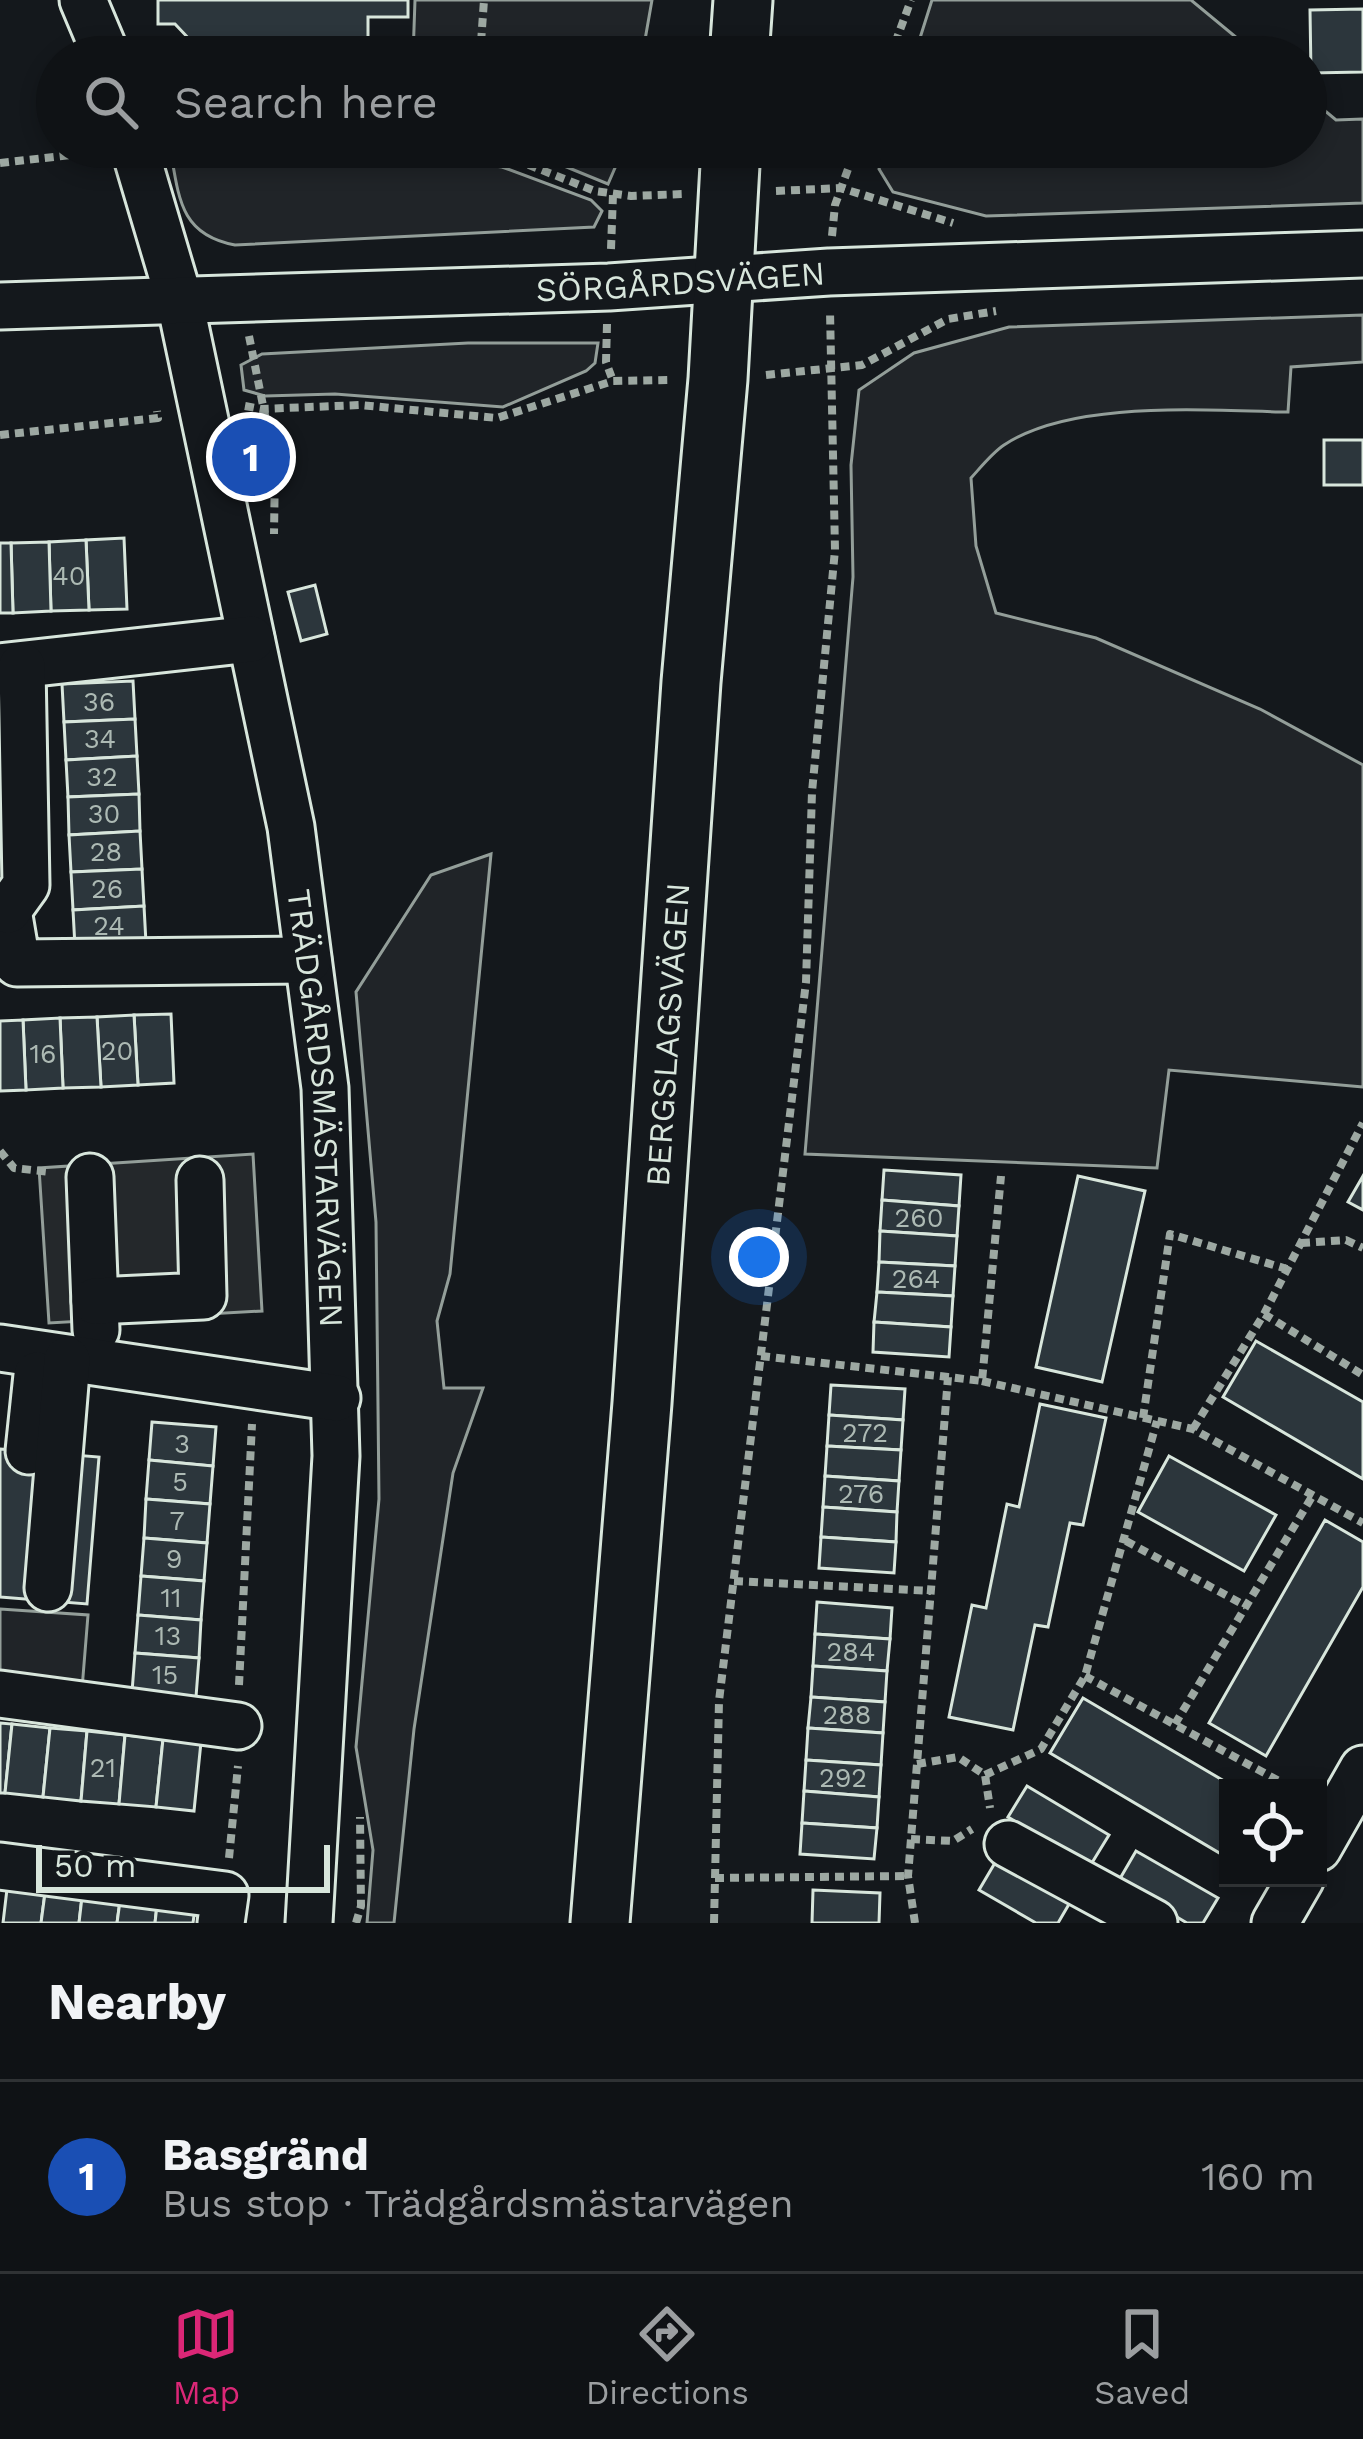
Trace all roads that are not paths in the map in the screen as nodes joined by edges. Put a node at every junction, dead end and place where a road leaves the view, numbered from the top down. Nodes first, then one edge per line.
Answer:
1 (83, 0) edge
2 (743, 0) edge
3 (98, 36) edge
4 (740, 36) edge
5 (140, 168) edge
6 (730, 170) edge
7 (1363, 254) edge
8 (723, 278) junction
9 (180, 302) junction
10 (0, 306) edge
11 (251, 639) junction
12 (11, 667) edge
13 (4, 910) edge
14 (308, 960) junction
15 (90, 1177) road end
16 (200, 1180) dead end
17 (95, 1301) junction
18 (51, 1356) edge
19 (337, 1399) junction
20 (48, 1588) dead end
21 (0, 1694) edge
22 (238, 1726) road end
23 (1363, 1769) edge
24 (1327, 1832) edge
25 (1008, 1844) dead end
26 (0, 1867) edge
27 (1296, 1887) edge
28 (223, 1909) edge
29 (309, 1923) edge
30 (600, 1923) edge
31 (1154, 1923) edge
32 (1275, 1923) edge

1 - 3 street
2 - 4 main road
5 - 9 street, TRÄDGÅRDSMÄSTARVÄGEN
6 - 8 main road, BERGSLAGSVÄGEN
7 - 8 street, SÖRGÅRDSVÄGEN
8 - 9 street, SÖRGÅRDSVÄGEN
8 - 30 main road, BERGSLAGSVÄGEN
9 - 10 street, SÖRGÅRDSVÄGEN
9 - 11 street, TRÄDGÅRDSMÄSTARVÄGEN
11 - 12 street
11 - 14 street, TRÄDGÅRDSMÄSTARVÄGEN
12 - 13 street
13 - 14 street
14 - 19 street, TRÄDGÅRDSMÄSTARVÄGEN
15 - 17 street
16 - 17 street
17 - 18 street
18 - 19 street
18 - 20 street
19 - 29 street, TRÄDGÅRDSMÄSTARVÄGEN
21 - 22 street
23 - 24 street
25 - 31 street
26 - 28 street
27 - 32 street

